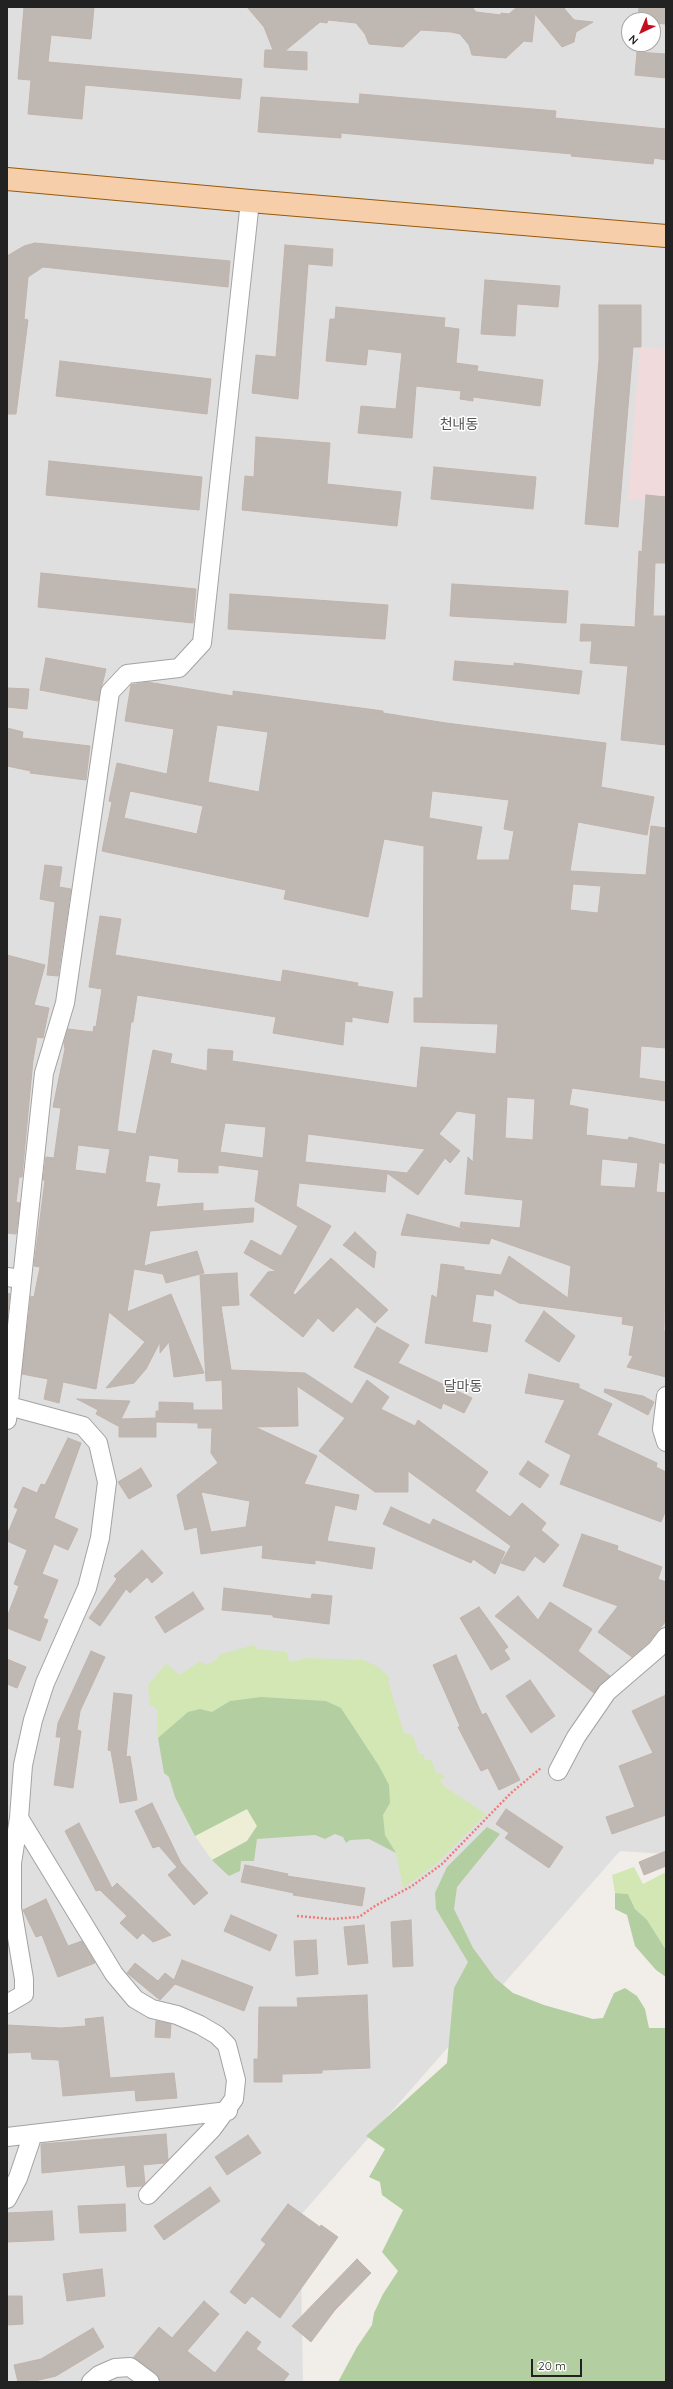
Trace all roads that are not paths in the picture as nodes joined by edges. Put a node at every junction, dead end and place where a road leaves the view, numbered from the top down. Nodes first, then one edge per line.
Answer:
1 (7, 179) edge
2 (250, 202) junction
3 (666, 236) edge
4 (14, 1278) edge
5 (666, 1396) edge
6 (8, 1413) edge
7 (666, 1442) edge
8 (666, 1637) edge
9 (550, 1769) road end
10 (19, 1818) junction
11 (7, 2004) edge
12 (228, 2111) junction
13 (33, 2134) junction
14 (7, 2137) edge
15 (148, 2195) dead end
16 (7, 2200) edge
17 (91, 2382) edge
18 (150, 2382) edge

1 - 2 main road
2 - 3 main road
2 - 4 street
4 - 6 street
5 - 7 street
6 - 10 street
8 - 9 street
10 - 11 street
10 - 12 street
12 - 13 street
12 - 15 street
13 - 14 street
13 - 16 street
17 - 18 street

